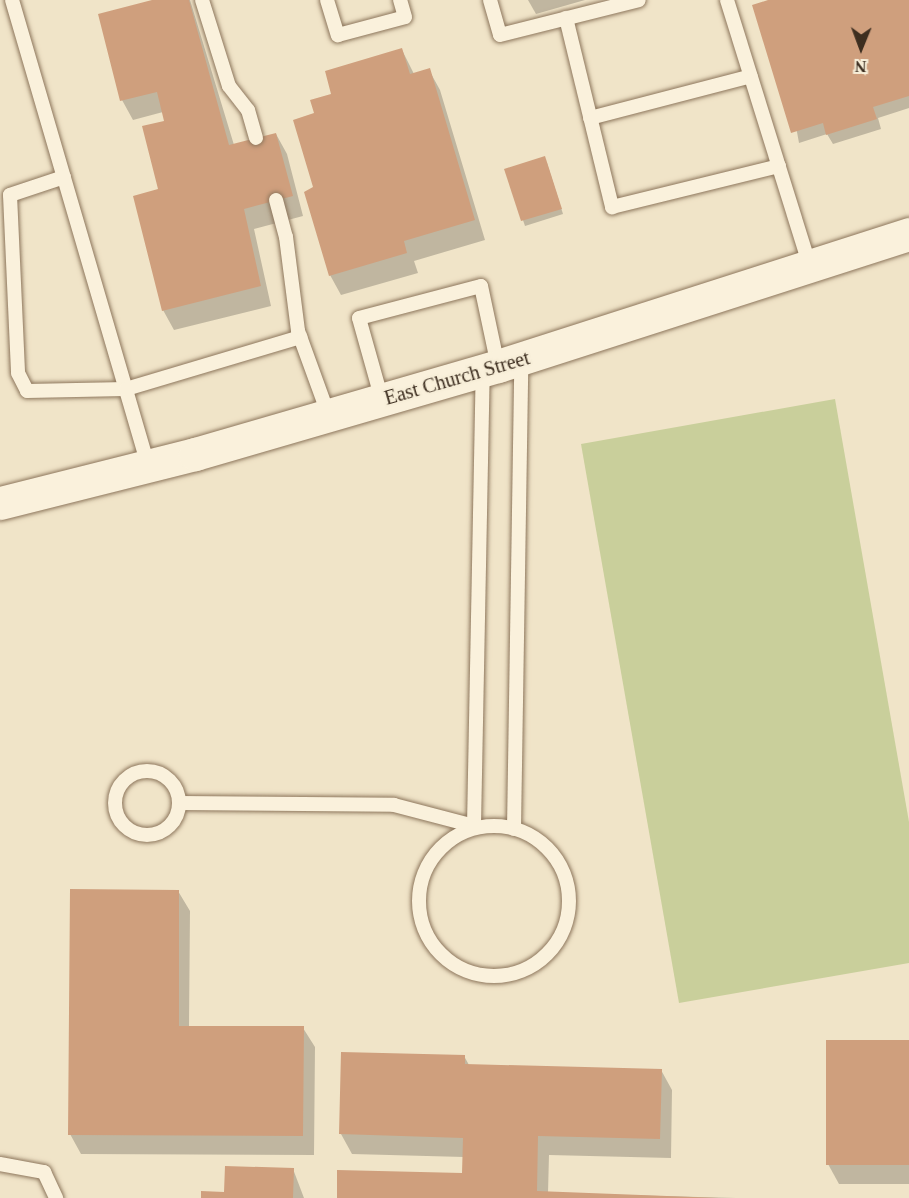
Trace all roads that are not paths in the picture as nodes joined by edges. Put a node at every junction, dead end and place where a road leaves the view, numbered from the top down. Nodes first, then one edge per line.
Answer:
1 (12, 0) edge
2 (202, 0) edge
3 (327, 0) edge
4 (400, 0) edge
5 (490, 0) edge
6 (639, 0) edge
7 (727, 0) edge
8 (566, 18) junction
9 (751, 75) junction
10 (590, 118) junction
11 (256, 138) dead end
12 (779, 166) junction
13 (64, 177) junction
14 (276, 200) dead end
15 (909, 234) edge
16 (810, 266) junction
17 (300, 337) junction
18 (501, 365) junction
19 (126, 389) junction
20 (382, 400) junction
21 (329, 416) junction
22 (148, 466) junction
23 (0, 503) edge
24 (180, 802) junction
25 (474, 826) junction
26 (514, 829) junction
27 (0, 1164) edge
28 (56, 1198) edge

1 - 13 lane
2 - 11 lane
3 - 4 lane
5 - 8 lane
6 - 8 lane
7 - 9 lane
8 - 10 lane
9 - 10 lane
9 - 12 lane
10 - 12 lane
12 - 16 lane
13 - 19 lane
13 - 19 lane
14 - 17 lane
15 - 16 main road, East Church Street
16 - 18 main road, East Church Street
17 - 19 lane
17 - 21 lane
18 - 20 main road, East Church Street
18 - 20 lane
18 - 25 lane
18 - 26 lane
19 - 22 lane
20 - 21 main road, East Church Street
21 - 22 main road, East Church Street
22 - 23 main road, East Church Street
24 - 24 lane
24 - 25 lane
25 - 26 lane
25 - 26 lane
27 - 28 lane

